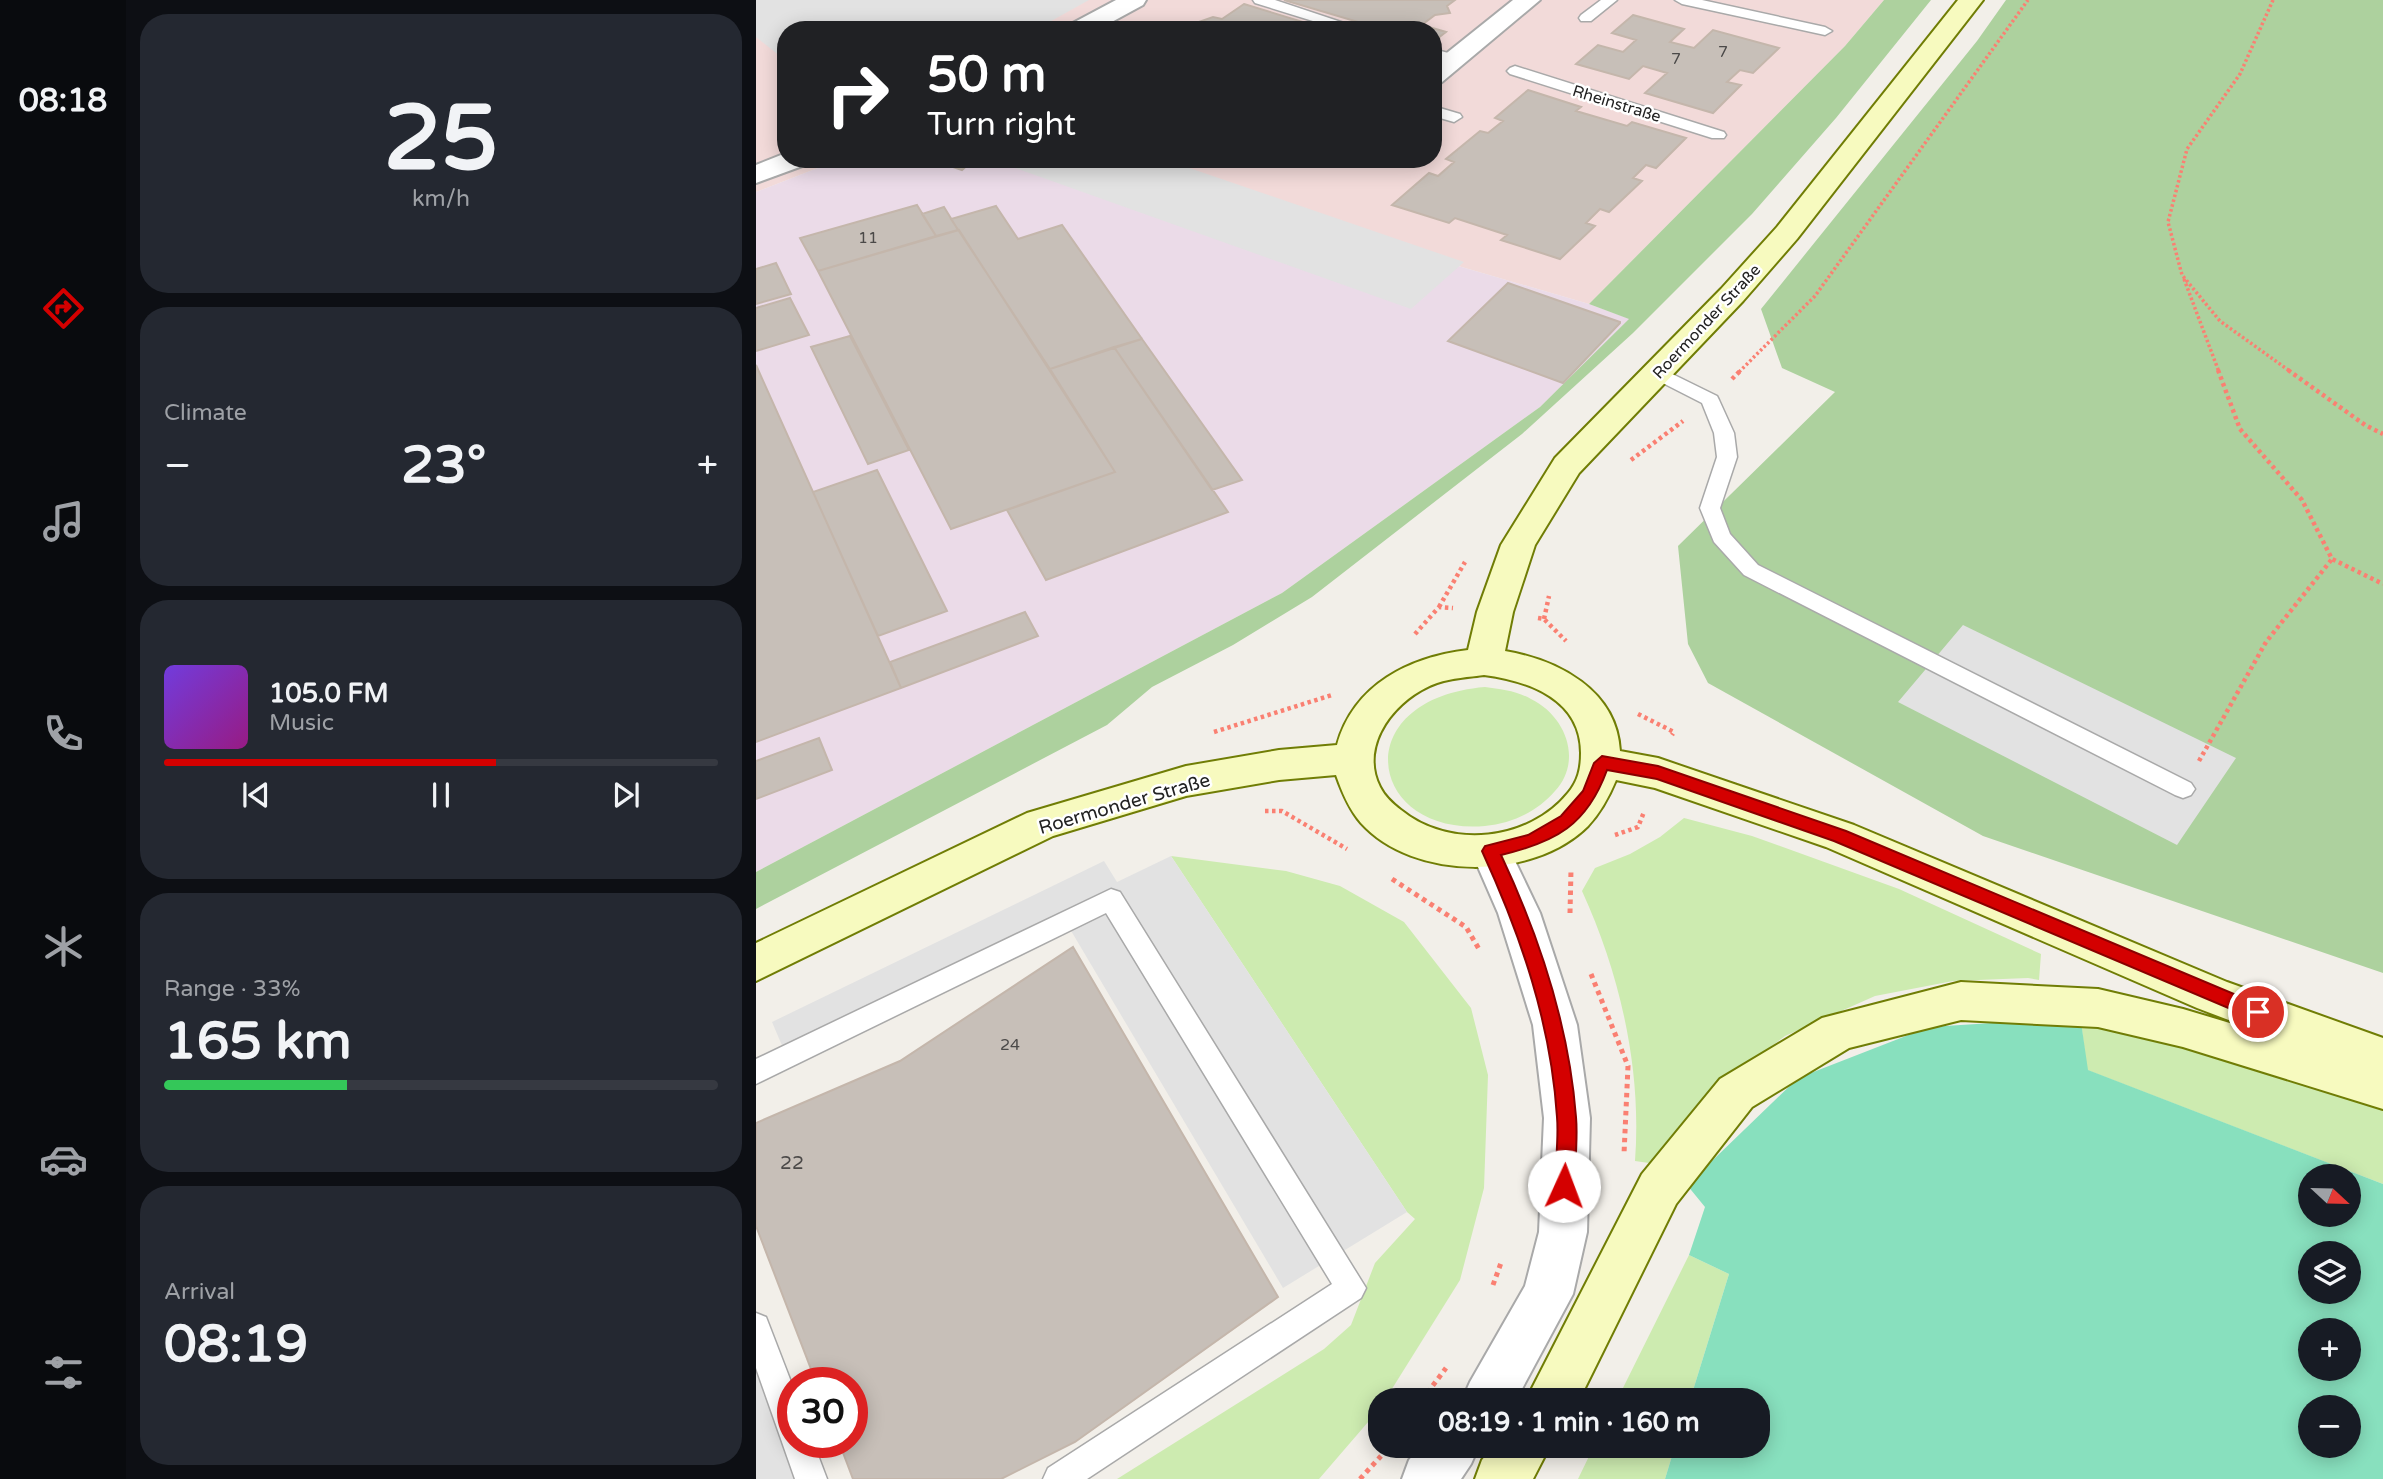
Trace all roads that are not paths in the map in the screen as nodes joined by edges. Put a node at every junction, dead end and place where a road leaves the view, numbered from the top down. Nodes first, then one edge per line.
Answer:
1 (1134, 0) edge
2 (1260, 0) edge
3 (1528, 0) edge
4 (1610, 0) edge
5 (1682, 0) edge
6 (1971, 0) edge
7 (1586, 18) dead end
8 (1095, 21) edge
9 (1329, 21) edge
10 (1825, 31) dead end
11 (1444, 56) edge
12 (1515, 71) dead end
13 (1442, 114) edge
14 (1454, 117) dead end
15 (1718, 135) dead end
16 (777, 166) edge
17 (756, 175) edge
18 (1658, 373) junction
19 (1484, 662) junction
20 (1353, 759) junction
21 (1602, 763) junction
22 (2183, 789) road end
23 (1491, 851) junction
24 (756, 962) edge
25 (2383, 1058) edge
26 (756, 1072) edge
27 (2383, 1089) edge
28 (756, 1327) edge
29 (777, 1385) edge
30 (1495, 1388) edge
31 (1558, 1388) edge
32 (803, 1458) edge
33 (1444, 1458) edge
34 (1516, 1458) edge
35 (811, 1479) edge
36 (1059, 1479) edge
37 (1427, 1479) edge
38 (1501, 1479) edge

1 - 8 street
2 - 9 lane
3 - 11 street
4 - 7 lane
5 - 10 lane
6 - 18 main road, Roermonder Straße
12 - 15 lane, Rheinstraße
13 - 14 lane
16 - 17 street
18 - 19 main road, Roermonder Straße
18 - 22 lane
19 - 20 main road
19 - 21 main road
20 - 23 main road
20 - 24 main road, Roermonder Straße
21 - 23 main road
21 - 25 main road
23 - 30 street
26 - 36 lane
27 - 31 main road
28 - 29 lane
32 - 35 lane
33 - 37 street
34 - 38 main road

